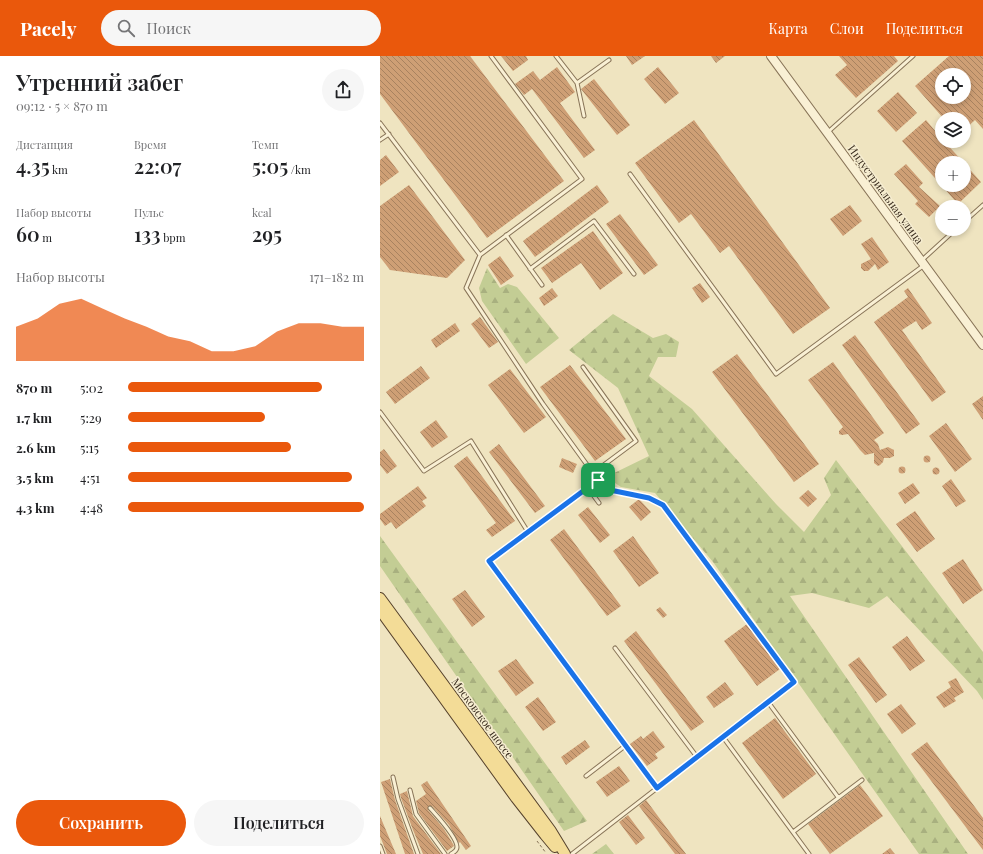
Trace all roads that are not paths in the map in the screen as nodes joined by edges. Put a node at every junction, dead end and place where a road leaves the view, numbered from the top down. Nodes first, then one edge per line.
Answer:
1 (491, 56) edge
2 (556, 56) edge
3 (771, 56) edge
4 (913, 56) edge
5 (609, 60) dead end
6 (577, 83) junction
7 (584, 116) dead end
8 (380, 123) edge
9 (827, 132) junction
10 (389, 134) junction
11 (380, 140) edge
12 (630, 174) dead end
13 (983, 205) edge
14 (971, 216) edge
15 (506, 236) junction
16 (949, 236) edge
17 (480, 255) junction
18 (923, 263) junction
19 (530, 268) junction
20 (634, 274) dead end
21 (542, 285) dead end
22 (983, 345) edge
23 (583, 367) dead end
24 (380, 412) edge
25 (593, 473) junction
26 (598, 480) junction
27 (588, 488) junction
28 (599, 503) dead end
29 (528, 532) junction
30 (380, 598) edge
31 (380, 610) edge
32 (615, 648) dead end
33 (768, 702) junction
34 (723, 737) junction
35 (625, 746) junction
36 (697, 757) junction
37 (586, 776) dead end
38 (393, 777) dead end
39 (862, 780) dead end
40 (657, 788) junction
41 (410, 790) dead end
42 (838, 797) junction
43 (430, 808) dead end
44 (793, 832) junction
45 (380, 846) edge
46 (383, 854) edge
47 (418, 854) edge
48 (445, 854) edge
49 (451, 854) edge
50 (564, 854) edge
51 (572, 854) edge
52 (809, 854) edge

1 - 15 lane
2 - 6 lane
3 - 9 street, Индустриальная улица
4 - 9 lane
5 - 6 lane
6 - 7 lane
8 - 10 lane
9 - 18 street, Индустриальная улица
10 - 11 lane
10 - 17 lane
12 - 18 lane
13 - 14 lane
15 - 17 lane
15 - 19 lane
16 - 18 lane
17 - 25 lane
18 - 22 street, Индустриальная улица
19 - 20 lane
19 - 21 lane
23 - 25 lane
24 - 29 lane
25 - 26 lane
26 - 27 lane
26 - 33 lane
27 - 28 lane
27 - 29 lane
29 - 35 lane
30 - 50 main road, Московское шоссе
31 - 50 main road, Московское шоссе
32 - 36 lane
33 - 34 lane
33 - 42 lane
34 - 36 lane
34 - 44 lane
35 - 37 lane
35 - 40 lane
36 - 40 lane
38 - 47 lane
39 - 42 lane
40 - 51 lane
41 - 48 lane
42 - 44 lane
43 - 49 lane
44 - 52 lane
45 - 46 lane

